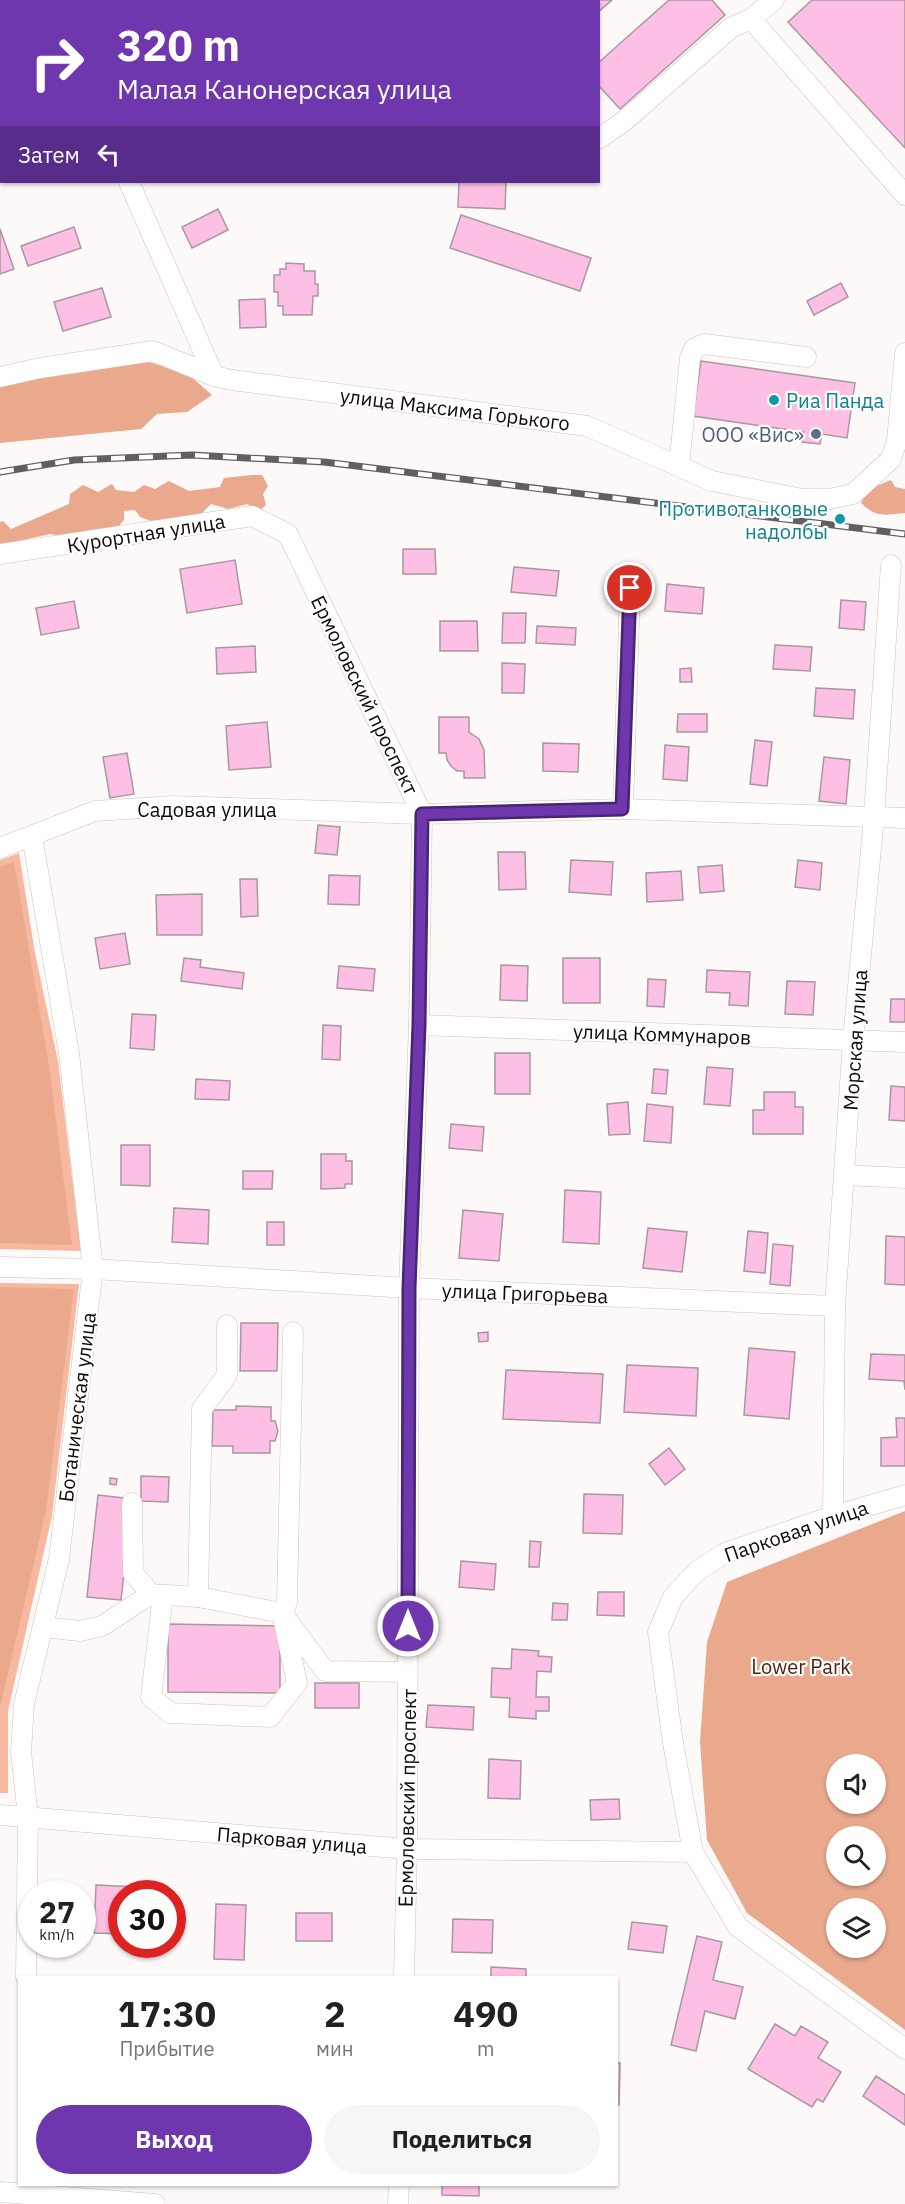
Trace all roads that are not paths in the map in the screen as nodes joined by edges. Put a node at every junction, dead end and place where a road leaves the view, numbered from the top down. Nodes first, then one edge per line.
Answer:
1 (774, 0) edge
2 (751, 19) junction
3 (600, 138) edge
4 (129, 183) edge
5 (905, 195) edge
6 (806, 357) dead end
7 (904, 360) edge
8 (214, 376) junction
9 (0, 377) edge
10 (902, 405) edge
11 (898, 461) edge
12 (679, 466) junction
13 (288, 534) joint
14 (0, 554) edge
15 (891, 565) dead end
16 (630, 588) dead end
17 (622, 809) junction
18 (422, 814) junction
19 (874, 816) junction
20 (905, 818) edge
21 (32, 836) junction
22 (0, 848) edge
23 (419, 1025) junction
24 (853, 1040) junction
25 (905, 1042) edge
26 (845, 1175) junction
27 (905, 1178) edge
28 (0, 1267) edge
29 (93, 1269) junction
30 (409, 1288) junction
31 (835, 1306) junction
32 (227, 1325) dead end
33 (293, 1332) dead end
34 (905, 1494) edge
35 (132, 1503) dead end
36 (833, 1516) junction
37 (157, 1594) junction
38 (198, 1597) junction
39 (282, 1613) junction
40 (43, 1627) junction
41 (408, 1672) junction
42 (0, 1815) edge
43 (28, 1817) junction
44 (407, 1849) junction
45 (693, 1852) junction
46 (26, 1976) edge
47 (404, 1976) edge
48 (905, 2049) edge
49 (399, 2186) edge
50 (24, 2189) edge
51 (0, 2192) edge
52 (154, 2204) edge
53 (398, 2204) edge

1 - 2 street
2 - 3 street
2 - 5 street
4 - 8 street
6 - 12 street
7 - 10 street
8 - 9 street, улица Максима Горького
8 - 12 street, улица Максима Горького
10 - 11 street
11 - 12 street, улица Максима Горького
13 - 14 street, Курортная улица
13 - 18 street, Ермоловский проспект
15 - 19 street, Морская улица
16 - 17 street
17 - 18 street, Садовая улица
17 - 19 street, Садовая улица
18 - 21 street, Садовая улица
18 - 23 street, Ермоловский проспект
19 - 20 street, Садовая улица
19 - 24 street, Морская улица
21 - 22 street, Садовая улица
21 - 29 street, Ботаническая улица
23 - 24 street, улица Коммунаров
23 - 30 street, Ермоловский проспект
24 - 25 street, улица Коммунаров
24 - 26 street, Морская улица
26 - 27 street
26 - 31 street, Морская улица
28 - 29 street, улица Григорьева
29 - 30 street, улица Григорьева
29 - 40 street, Ботаническая улица
30 - 31 street, улица Григорьева
30 - 41 street, Ермоловский проспект
31 - 36 street, Морская улица
32 - 38 street
33 - 39 street
34 - 36 street, Парковая улица
35 - 37 street
36 - 45 street, Парковая улица
37 - 38 street
37 - 39 street
37 - 40 street
38 - 39 street
39 - 41 street
40 - 43 street, Ботаническая улица
41 - 44 street, Ермоловский проспект
42 - 43 street, Парковая улица
43 - 44 street, Парковая улица
43 - 46 street, Ботаническая улица
44 - 45 street, Парковая улица
44 - 47 street, Ермоловский проспект
45 - 48 street, Парковая улица
49 - 53 street
50 - 51 street
50 - 52 street

